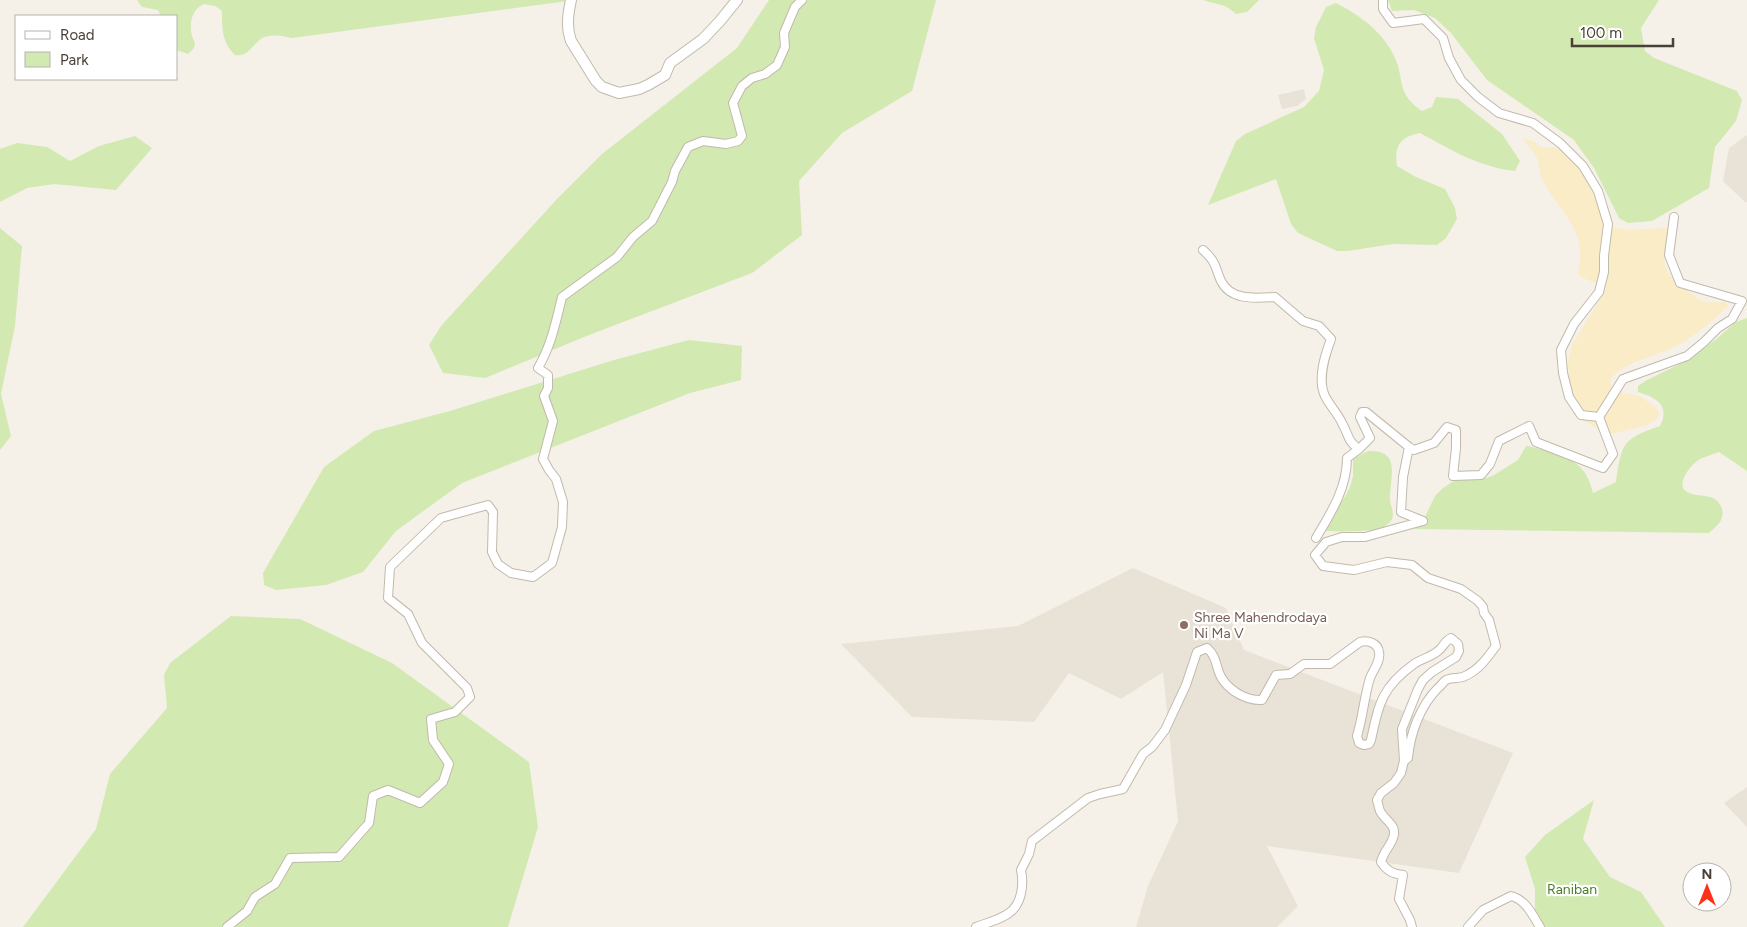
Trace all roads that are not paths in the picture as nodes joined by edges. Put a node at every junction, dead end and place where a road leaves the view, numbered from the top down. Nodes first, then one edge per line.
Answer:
1 (571, 0) edge
2 (737, 0) edge
3 (802, 0) edge
4 (1384, 0) edge
5 (1674, 217) dead end
6 (1203, 250) dead end
7 (1599, 417) junction
8 (1409, 448) junction
9 (1359, 449) junction
10 (1316, 538) dead end
11 (1404, 761) junction
12 (227, 927) edge
13 (976, 927) edge
14 (1412, 927) edge
15 (1468, 927) edge
16 (1540, 927) edge

1 - 2 street
3 - 12 street
4 - 7 street
5 - 7 street
6 - 9 street
7 - 8 street
8 - 9 street
8 - 11 street
9 - 10 street
11 - 13 street
11 - 14 street
15 - 16 street

